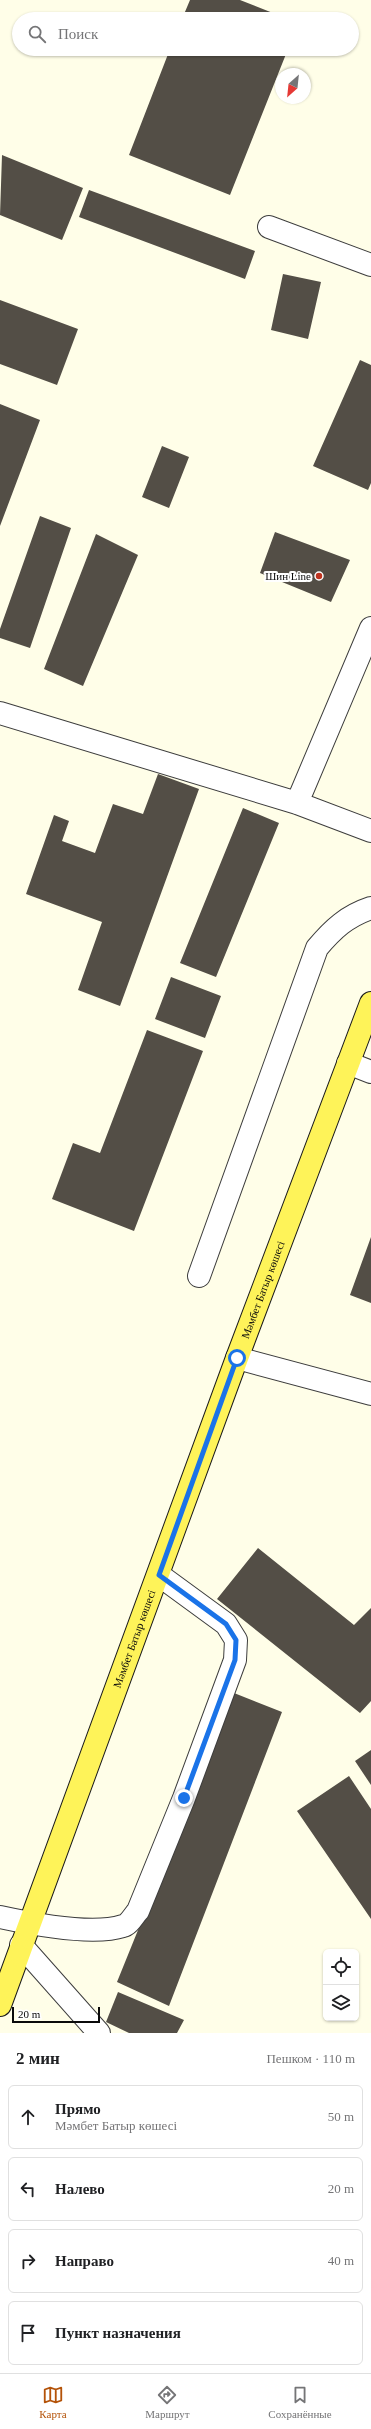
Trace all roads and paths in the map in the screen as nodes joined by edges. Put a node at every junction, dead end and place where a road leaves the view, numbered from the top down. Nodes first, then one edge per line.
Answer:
1 (269, 227) dead end
2 (371, 265) edge
3 (371, 628) edge
4 (1, 712) edge
5 (297, 803) junction
6 (371, 831) edge
7 (371, 908) edge
8 (371, 1003) edge
9 (348, 1063) junction
10 (371, 1072) edge
11 (199, 1276) dead end
12 (237, 1358) junction
13 (371, 1394) edge
14 (159, 1575) junction
15 (0, 1917) edge
16 (29, 1924) junction
17 (21, 1945) junction
18 (0, 2004) edge
19 (99, 2033) edge

1 - 2 street
3 - 5 street
4 - 5 street
5 - 6 street
7 - 11 street
8 - 9 main road, Мәмбет Батыр көшесі
9 - 10 street
9 - 12 main road, Мәмбет Батыр көшесі
12 - 13 street
12 - 14 main road, Мәмбет Батыр көшесі
14 - 16 main road, Мәмбет Батыр көшесі
14 - 16 street
15 - 16 street
16 - 17 main road, Мәмбет Батыр көшесі
17 - 18 main road, Мәмбет Батыр көшесі
17 - 19 street

